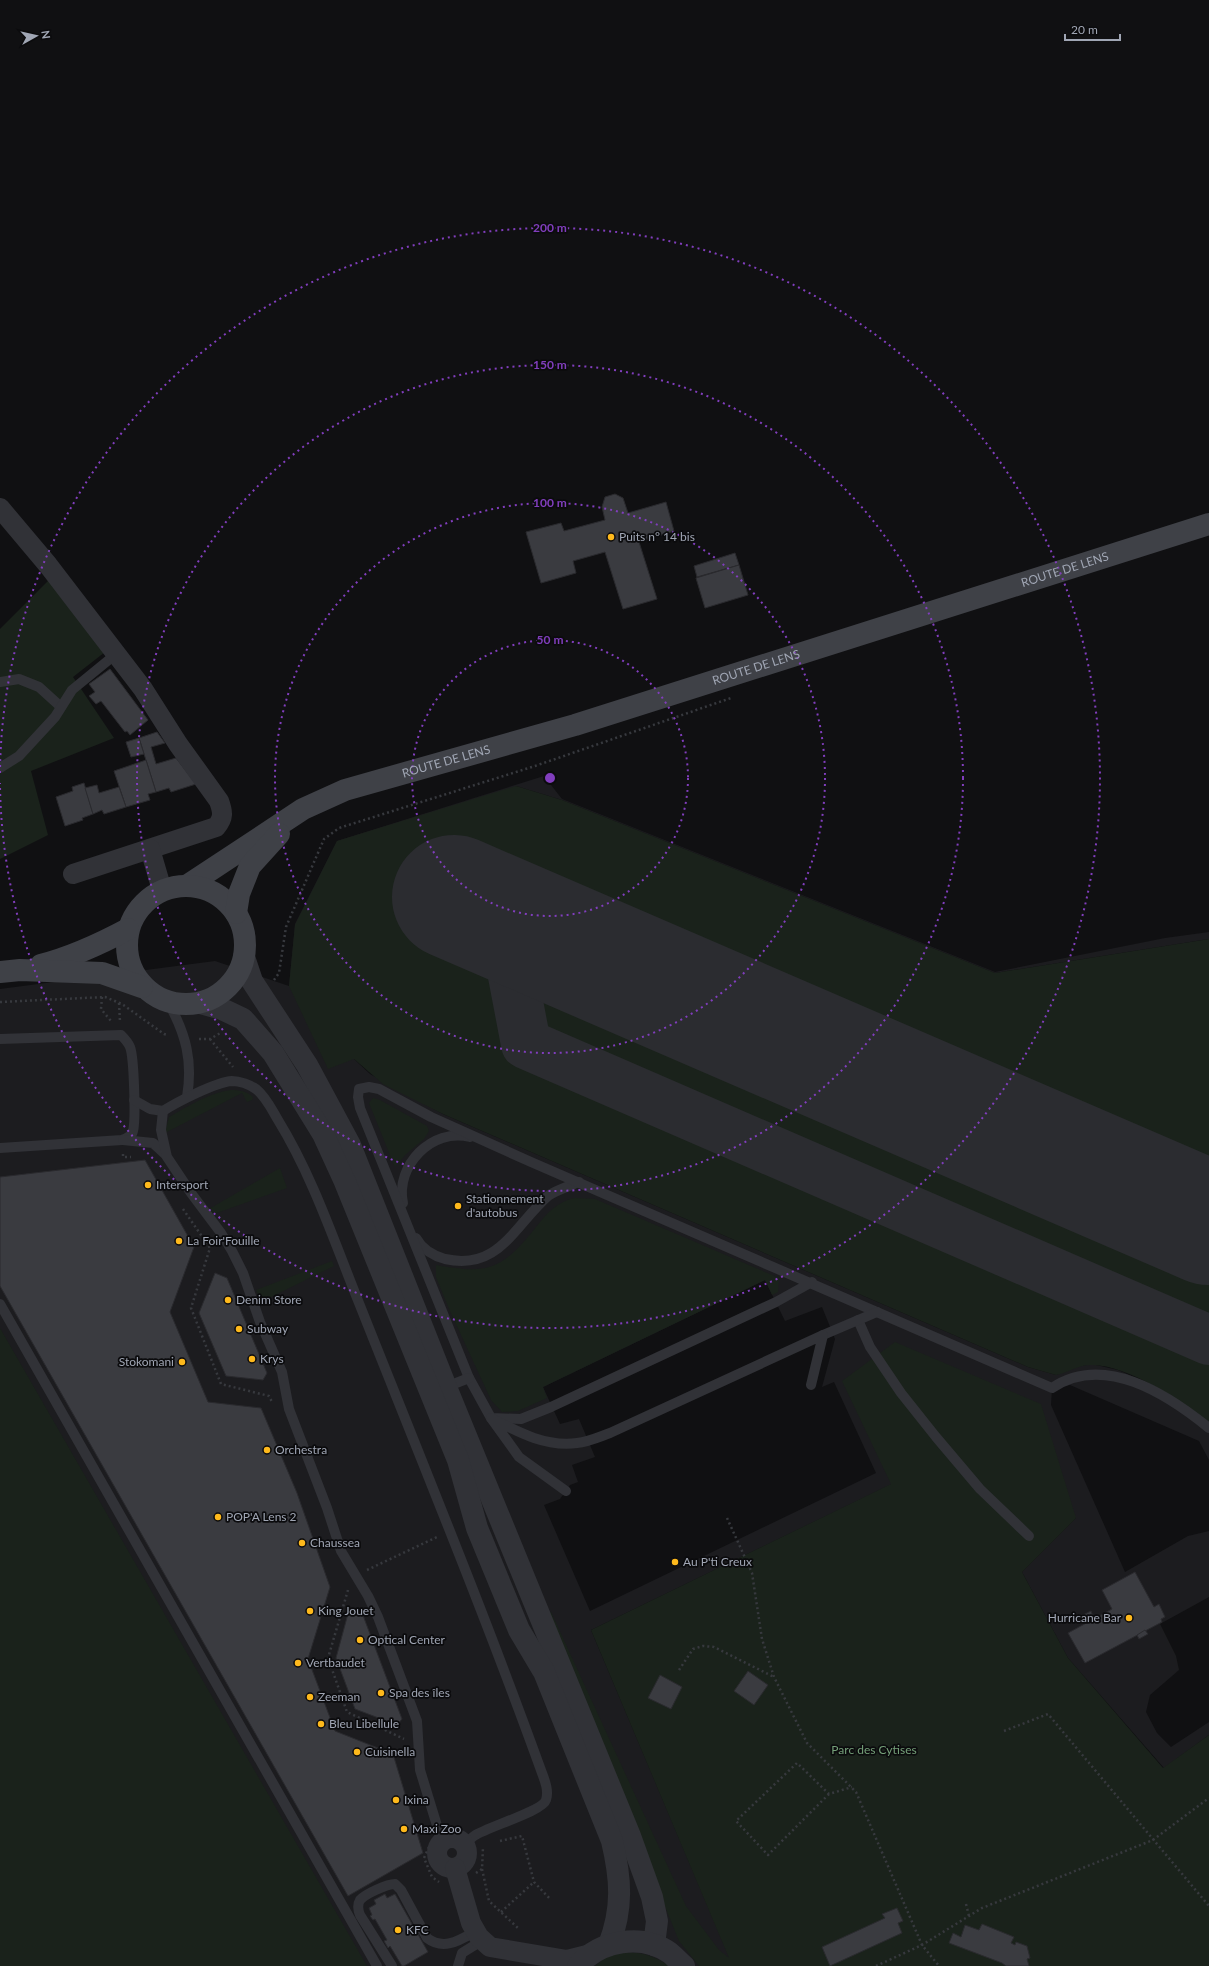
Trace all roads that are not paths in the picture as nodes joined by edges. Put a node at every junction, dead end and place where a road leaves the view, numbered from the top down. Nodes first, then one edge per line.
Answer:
1 (0, 508) edge
2 (1209, 524) edge
3 (116, 654) junction
4 (0, 682) edge
5 (61, 707) junction
6 (0, 768) edge
7 (303, 809) junction
8 (150, 849) junction
9 (73, 874) dead end
10 (188, 885) junction
11 (162, 890) junction
12 (236, 913) junction
13 (128, 929) junction
14 (244, 957) junction
15 (10, 971) edge
16 (142, 987) junction
17 (168, 1002) junction
18 (200, 1003) junction
19 (0, 1039) edge
20 (273, 1053) junction
21 (187, 1097) junction
22 (134, 1100) junction
23 (163, 1111) junction
24 (122, 1140) junction
25 (489, 1142) junction
26 (0, 1148) edge
27 (167, 1156) junction
28 (579, 1182) junction
29 (406, 1221) junction
30 (812, 1282) junction
31 (0, 1304) edge
32 (878, 1312) junction
33 (858, 1320) junction
34 (823, 1335) junction
35 (469, 1378) junction
36 (811, 1385) dead end
37 (446, 1386) junction
38 (491, 1418) junction
39 (1209, 1428) edge
40 (566, 1491) dead end
41 (1029, 1536) dead end
42 (612, 1841) junction
43 (436, 1842) junction
44 (465, 1845) junction
45 (455, 1868) junction
46 (483, 1940) junction
47 (654, 1945) junction
48 (593, 1955) edge
49 (377, 1966) edge
50 (392, 1966) edge
51 (458, 1966) edge
52 (684, 1966) edge

1 - 3 street
2 - 7 main road, ROUTE DE LENS
3 - 5 lane
3 - 8 street
4 - 5 lane
5 - 6 lane
7 - 10 main road, ROUTE DE LENS
7 - 12 main road, ROUTE DE LENS
8 - 9 street
8 - 11 street
10 - 11 main road
10 - 12 main road
11 - 13 main road
12 - 14 main road
13 - 15 main road
13 - 16 main road
14 - 18 main road
14 - 37 street
15 - 16 main road
16 - 17 main road
17 - 18 main road
17 - 21 lane
18 - 20 street
19 - 22 lane
20 - 42 street
20 - 42 lane
21 - 23 lane
21 - 44 lane
22 - 23 lane
22 - 24 lane
23 - 27 lane
24 - 26 lane
24 - 27 lane
25 - 28 lane
25 - 29 lane
25 - 29 lane
27 - 43 lane
28 - 29 lane
28 - 30 lane
29 - 35 lane
30 - 32 lane
30 - 38 lane
31 - 49 lane
32 - 33 lane
32 - 39 lane
33 - 34 lane
33 - 41 lane
34 - 36 lane
34 - 38 lane
35 - 37 lane
35 - 38 lane
37 - 47 street
38 - 40 lane
42 - 48 street
43 - 44 street
43 - 45 street
44 - 45 street
45 - 46 street
46 - 48 street
46 - 50 lane
46 - 51 lane
47 - 48 street
47 - 52 street

